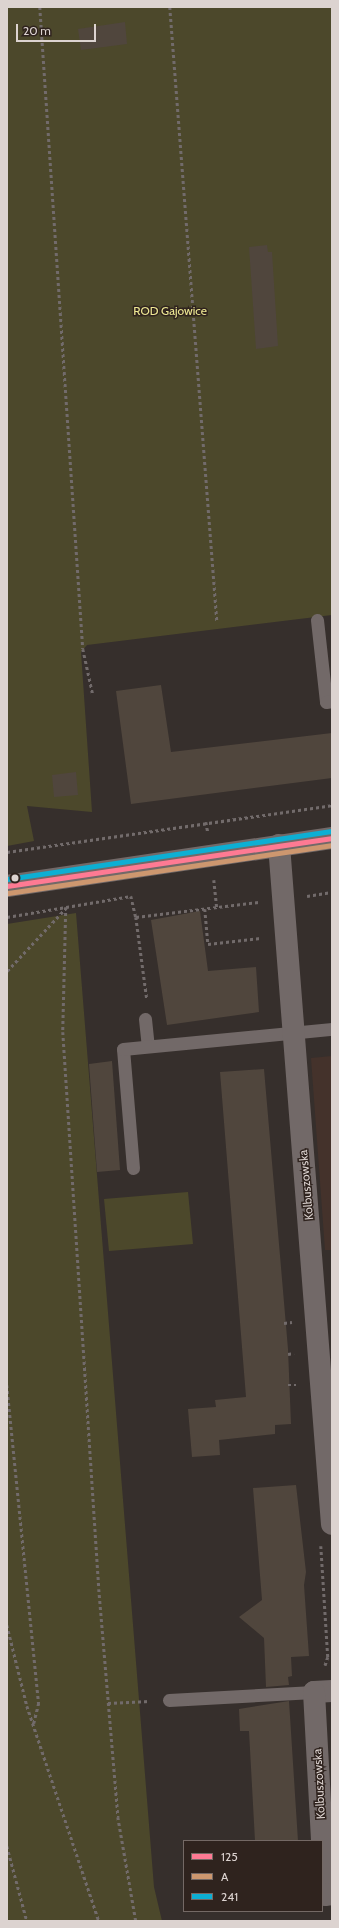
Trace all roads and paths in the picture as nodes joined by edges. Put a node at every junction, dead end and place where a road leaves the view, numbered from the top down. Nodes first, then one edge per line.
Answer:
1 (40, 7) edge
2 (170, 7) edge
3 (217, 620) dead end
4 (317, 620) dead end
5 (93, 695) dead end
6 (332, 701) edge
7 (332, 805) edge
8 (332, 838) edge
9 (279, 846) junction
10 (7, 852) edge
11 (213, 877) dead end
12 (7, 886) edge
13 (332, 892) edge
14 (283, 899) junction
15 (66, 907) junction
16 (217, 907) junction
17 (204, 909) junction
18 (7, 917) edge
19 (136, 917) junction
20 (266, 937) dead end
21 (7, 971) edge
22 (145, 1020) joint
23 (332, 1029) edge
24 (293, 1032) junction
25 (148, 1046) junction
26 (133, 1168) dead end
27 (7, 1385) edge
28 (332, 1524) edge
29 (7, 1625) edge
30 (323, 1692) edge
31 (169, 1700) joint
32 (108, 1703) junction
33 (34, 1723) junction
34 (7, 1846) edge
35 (326, 1894) edge
36 (26, 1921) edge
37 (98, 1921) edge
38 (136, 1921) edge

1 - 5 path
2 - 3 path
4 - 6 lane
7 - 10 path
8 - 9 street
9 - 12 street
9 - 14 street, Kolbuszowska
11 - 16 path
13 - 14 path
14 - 16 path
14 - 24 street, Kolbuszowska
15 - 18 path
15 - 19 path
15 - 21 path
15 - 32 path
16 - 17 path
17 - 19 path
17 - 20 path
19 - 22 path
22 - 25 lane
23 - 24 lane
24 - 25 lane
24 - 28 street, Kolbuszowska
25 - 26 lane
27 - 33 path
29 - 33 path
30 - 31 lane
30 - 35 street, Kolbuszowska
31 - 32 path
32 - 38 path
33 - 37 path
34 - 36 path

